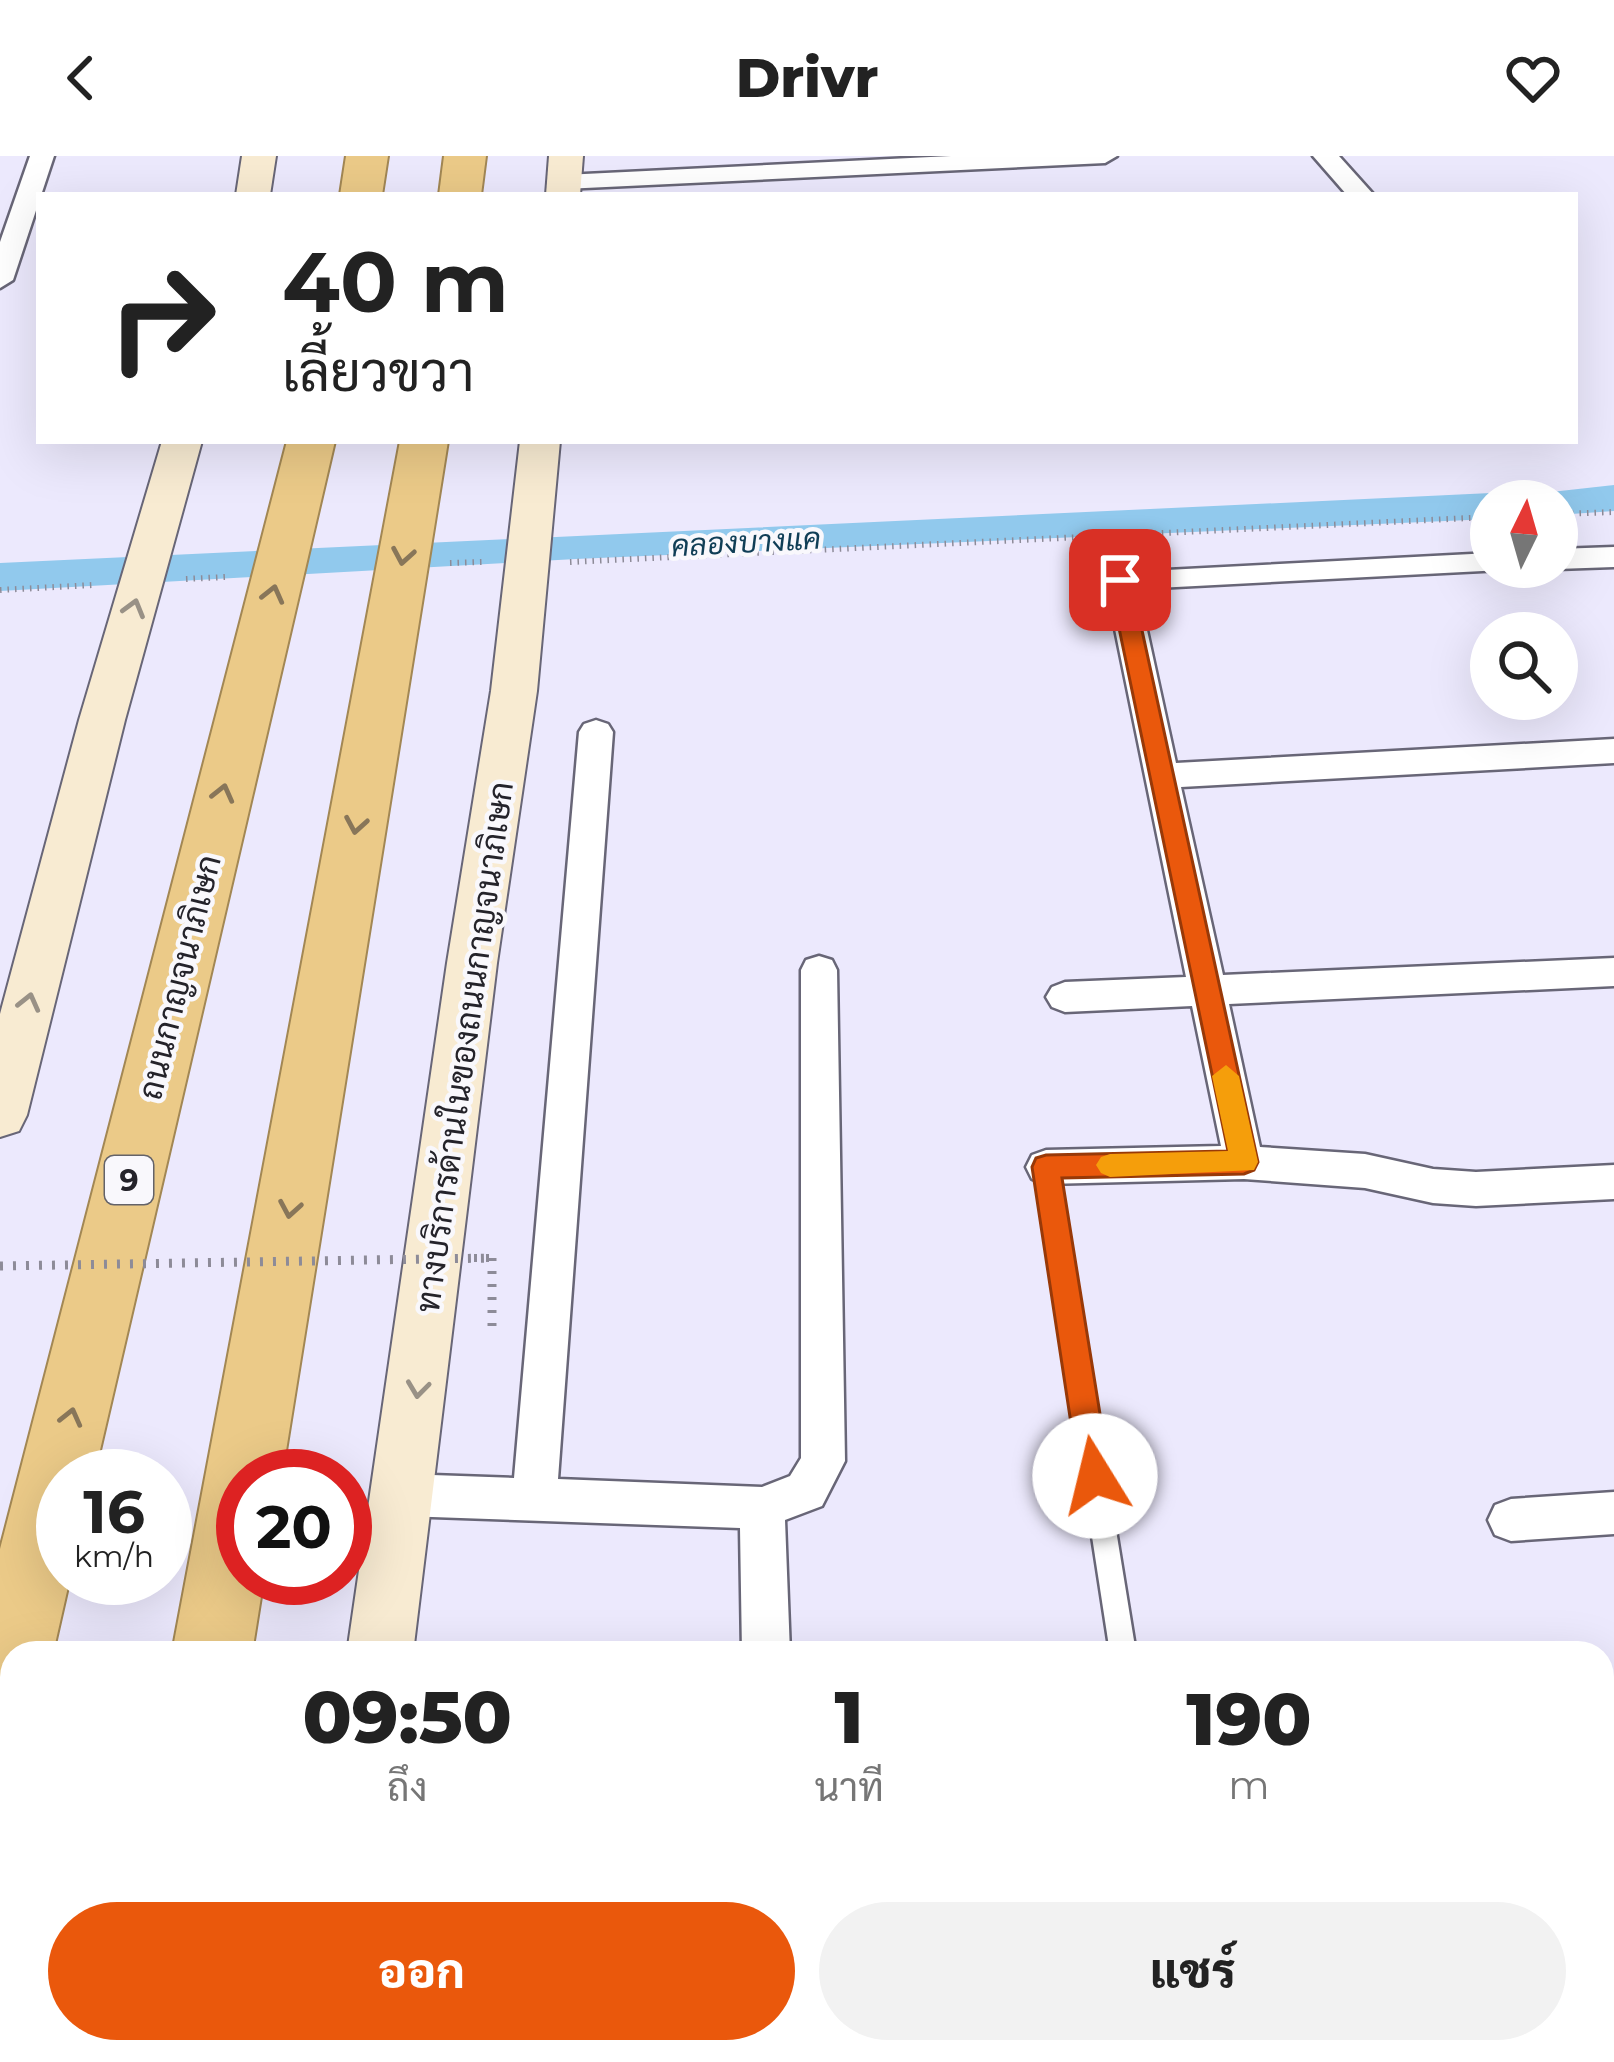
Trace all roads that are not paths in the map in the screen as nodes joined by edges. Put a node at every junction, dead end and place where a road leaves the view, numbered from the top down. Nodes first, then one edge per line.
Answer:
1 (42, 156) edge
2 (248, 156) edge
3 (259, 156) edge
4 (367, 156) edge
5 (465, 156) edge
6 (1105, 156) edge
7 (1325, 156) edge
8 (564, 178) edge
9 (254, 192) edge
10 (254, 192) edge
11 (361, 192) edge
12 (460, 192) edge
13 (1358, 192) edge
14 (0, 280) edge
15 (181, 444) edge
16 (310, 444) edge
17 (423, 444) edge
18 (540, 444) edge
19 (1614, 556) edge
20 (1578, 558) edge
21 (1470, 563) edge
22 (596, 732) dead end
23 (1614, 751) edge
24 (1162, 776) junction
25 (820, 970) dead end
26 (1614, 972) edge
27 (1208, 991) junction
28 (1065, 997) dead end
29 (0, 1115) edge
30 (1244, 1162) junction
31 (1046, 1167) joint
32 (1614, 1182) edge
33 (261, 1377) junction
34 (248, 1449) edge
35 (257, 1449) edge
36 (404, 1495) junction
37 (534, 1502) junction
38 (762, 1508) junction
39 (1614, 1513) edge
40 (1510, 1520) dead end
41 (221, 1605) edge
42 (246, 1605) edge
43 (15, 1641) edge
44 (214, 1641) edge
45 (244, 1641) edge
46 (382, 1641) edge
47 (766, 1641) edge
48 (1121, 1641) edge

1 - 14 street
2 - 9 street
3 - 10 main road
4 - 11 highway
5 - 12 highway
6 - 8 street
7 - 13 street
29 -> 15 main road
43 -> 16 highway, ถนนกาญจนาภิเษก / 9
17 -> 33 highway
18 -> 36 main road, ทางบริการด้านในของถนนกาญจนาภิเษก
19 - 20 street
21 - 24 street
22 - 37 street
23 - 24 street
24 - 27 street
25 - 38 street
26 - 27 street
27 - 28 street
27 - 30 street
30 - 31 street
30 - 32 street
31 - 48 lane
33 - 34 highway
33 - 35 highway
36 - 37 street
36 - 46 main road, ทางบริการด้านในของถนนกาญจนาภิเษก
37 - 38 street
38 - 47 street
39 - 40 street
41 - 44 highway
42 - 45 highway

